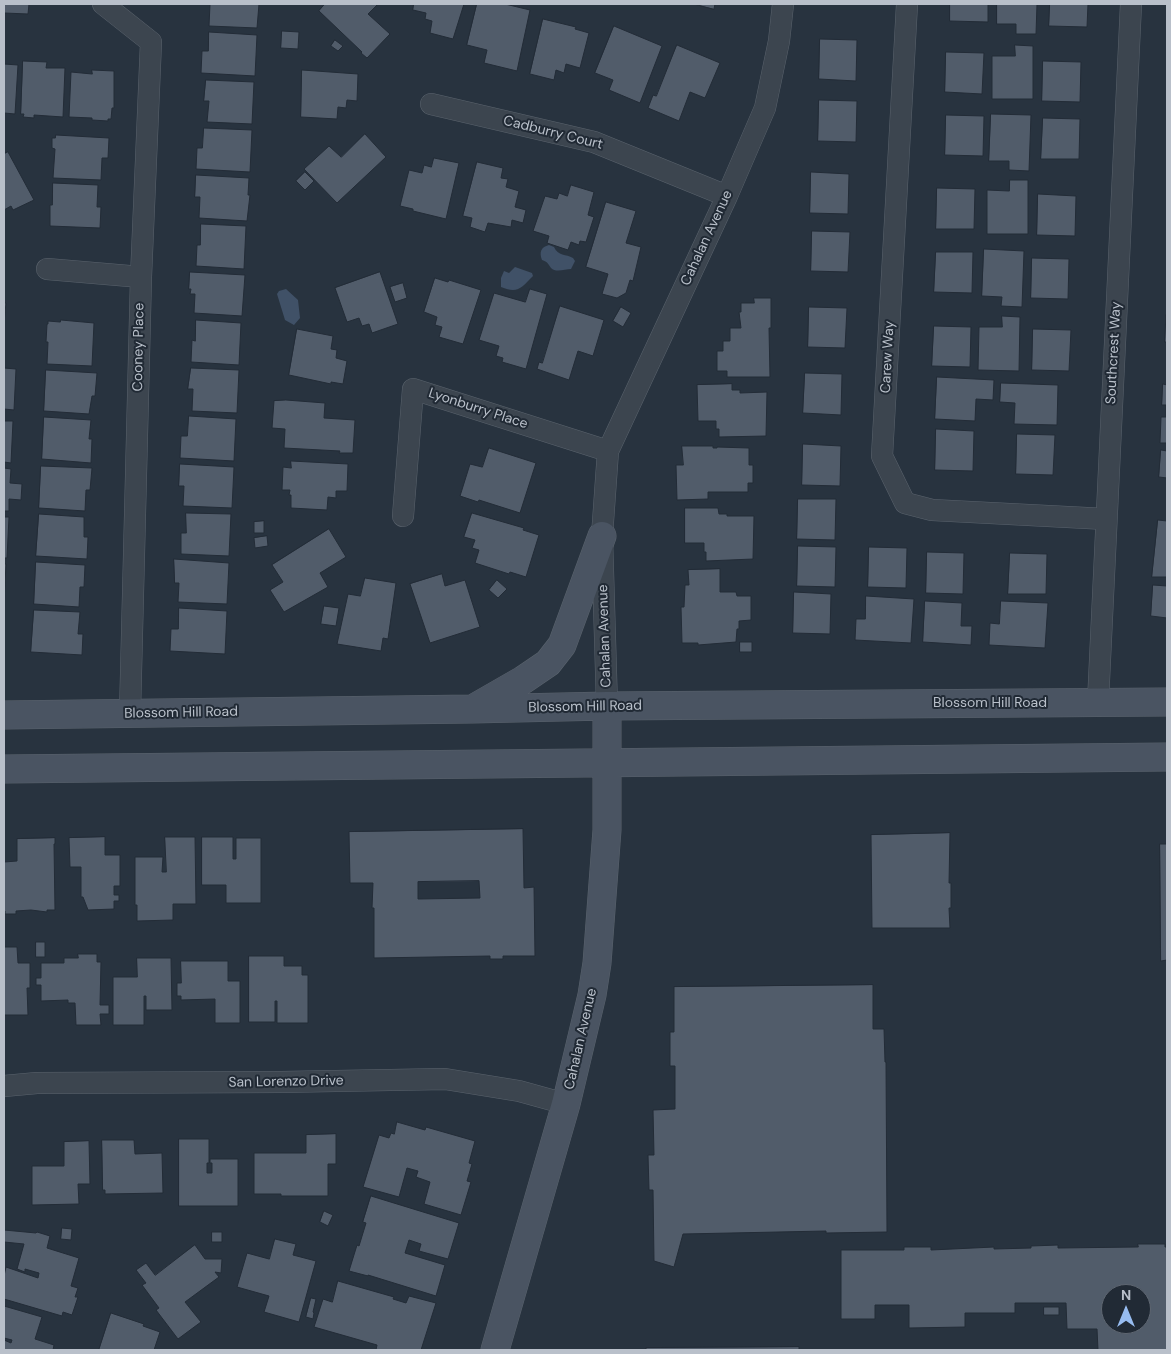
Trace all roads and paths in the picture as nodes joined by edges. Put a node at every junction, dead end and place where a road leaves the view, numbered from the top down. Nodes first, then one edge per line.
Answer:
1 (103, 4) edge
2 (783, 4) edge
3 (907, 4) edge
4 (1131, 4) edge
5 (431, 104) dead end
6 (727, 196) junction
7 (46, 269) dead end
8 (141, 277) junction
9 (608, 451) junction
10 (403, 516) dead end
11 (1106, 519) junction
12 (602, 536) junction
13 (1098, 702) junction
14 (1167, 702) edge
15 (606, 706) junction
16 (472, 709) junction
17 (130, 714) junction
18 (4, 715) edge
19 (1167, 758) edge
20 (606, 763) junction
21 (4, 769) edge
22 (4, 1086) edge
23 (566, 1104) junction
24 (495, 1350) edge

1 - 8 street, Cooney Place
2 - 6 street, Cahalan Avenue
3 - 11 street, Carew Way
4 - 11 street, Southcrest Way
5 - 6 street, Cadburry Court
6 - 9 street, Cahalan Avenue
7 - 8 street
8 - 17 street, Cooney Place
9 - 10 street, Lyonburry Place
9 - 12 street, Cahalan Avenue
11 - 13 street, Southcrest Way
12 - 15 street, Cahalan Avenue
12 - 16 main road
13 - 14 main road, Blossom Hill Road
13 - 15 main road, Blossom Hill Road
15 - 16 main road, Blossom Hill Road
15 - 20 main road, Cahalan Avenue
16 - 17 main road, Blossom Hill Road
17 - 18 main road, Blossom Hill Road
19 - 20 main road
20 - 21 main road
20 - 23 main road, Cahalan Avenue
22 - 23 street, San Lorenzo Drive
23 - 24 main road, Cahalan Avenue

